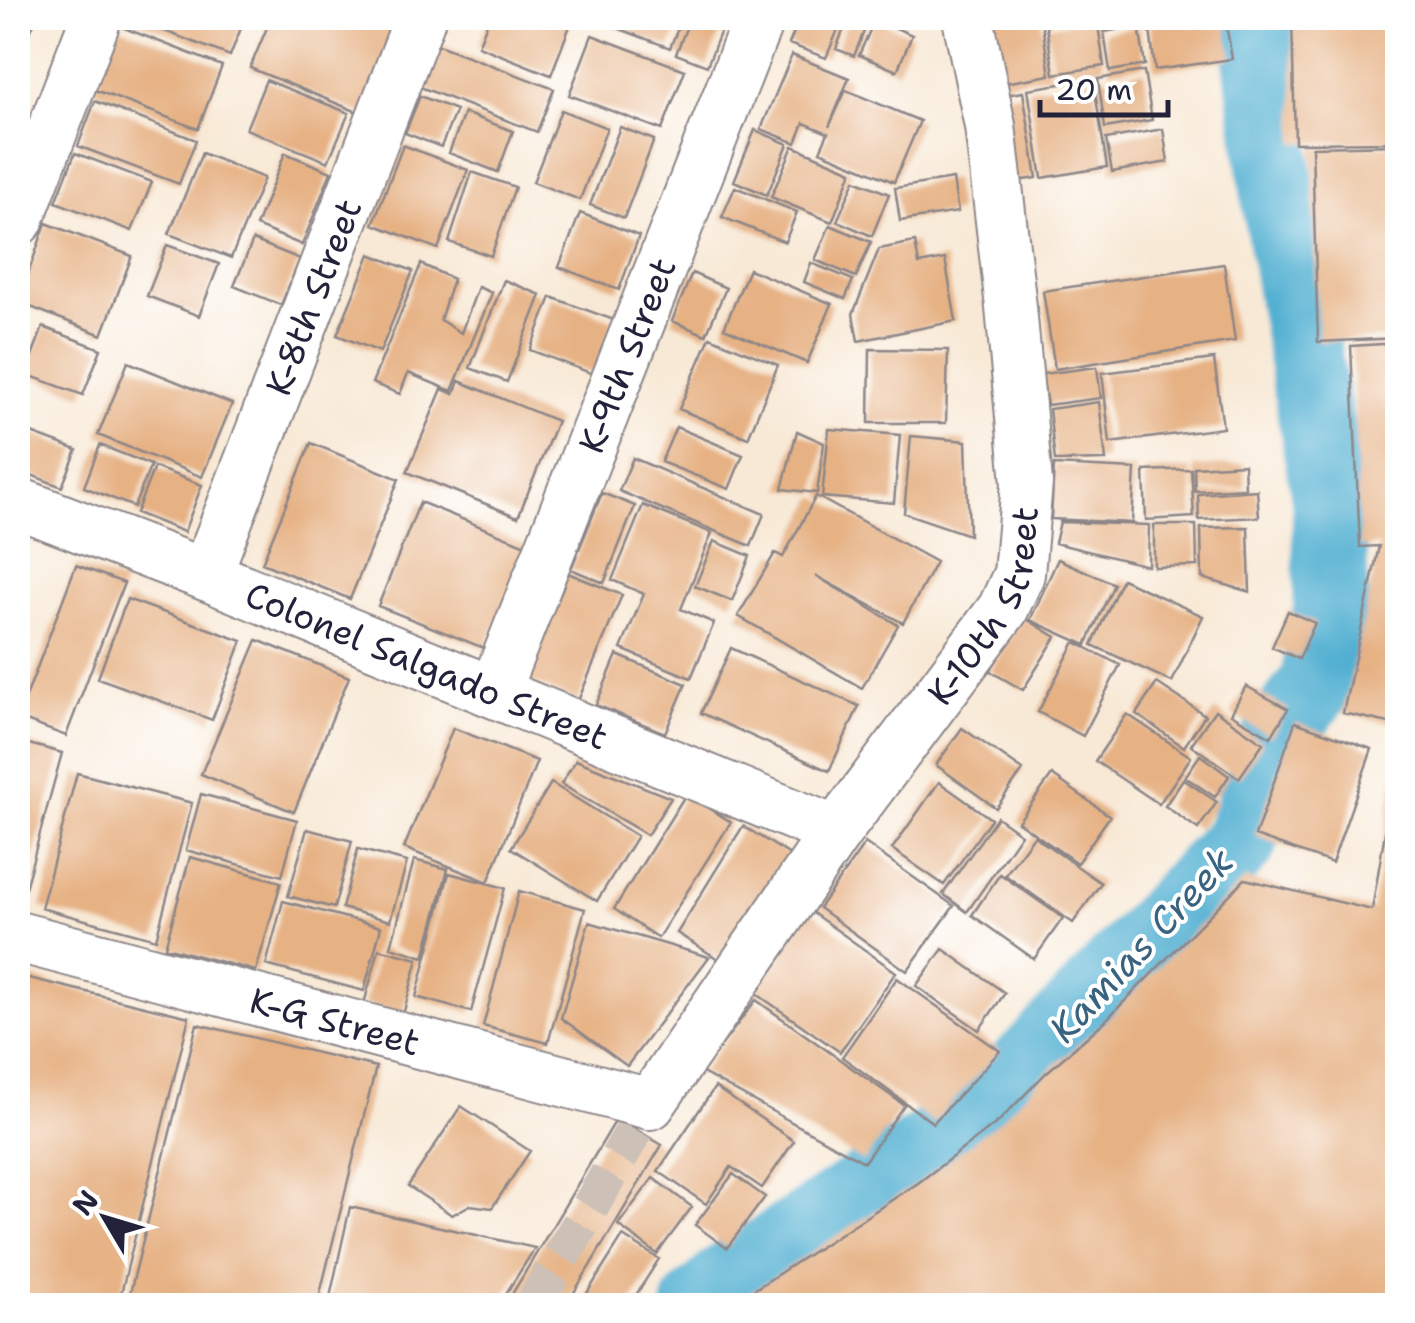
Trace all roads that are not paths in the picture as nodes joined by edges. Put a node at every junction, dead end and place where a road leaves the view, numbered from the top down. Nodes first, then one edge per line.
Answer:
1 (96, 18) edge
2 (420, 18) edge
3 (759, 18) edge
4 (968, 18) edge
5 (18, 220) edge
6 (18, 502) edge
7 (206, 575) junction
8 (494, 692) junction
9 (836, 832) junction
10 (18, 937) edge
11 (650, 1104) joint

1 - 5 street
2 - 7 street, K-8th Street
3 - 8 street, K-9th Street
4 - 9 street, K-10th Street
6 - 7 street, Colonel Salgado Street
7 - 8 street, Colonel Salgado Street
8 - 9 street, Colonel Salgado Street
9 - 11 street, K-10th Street
10 - 11 street, K-G Street

